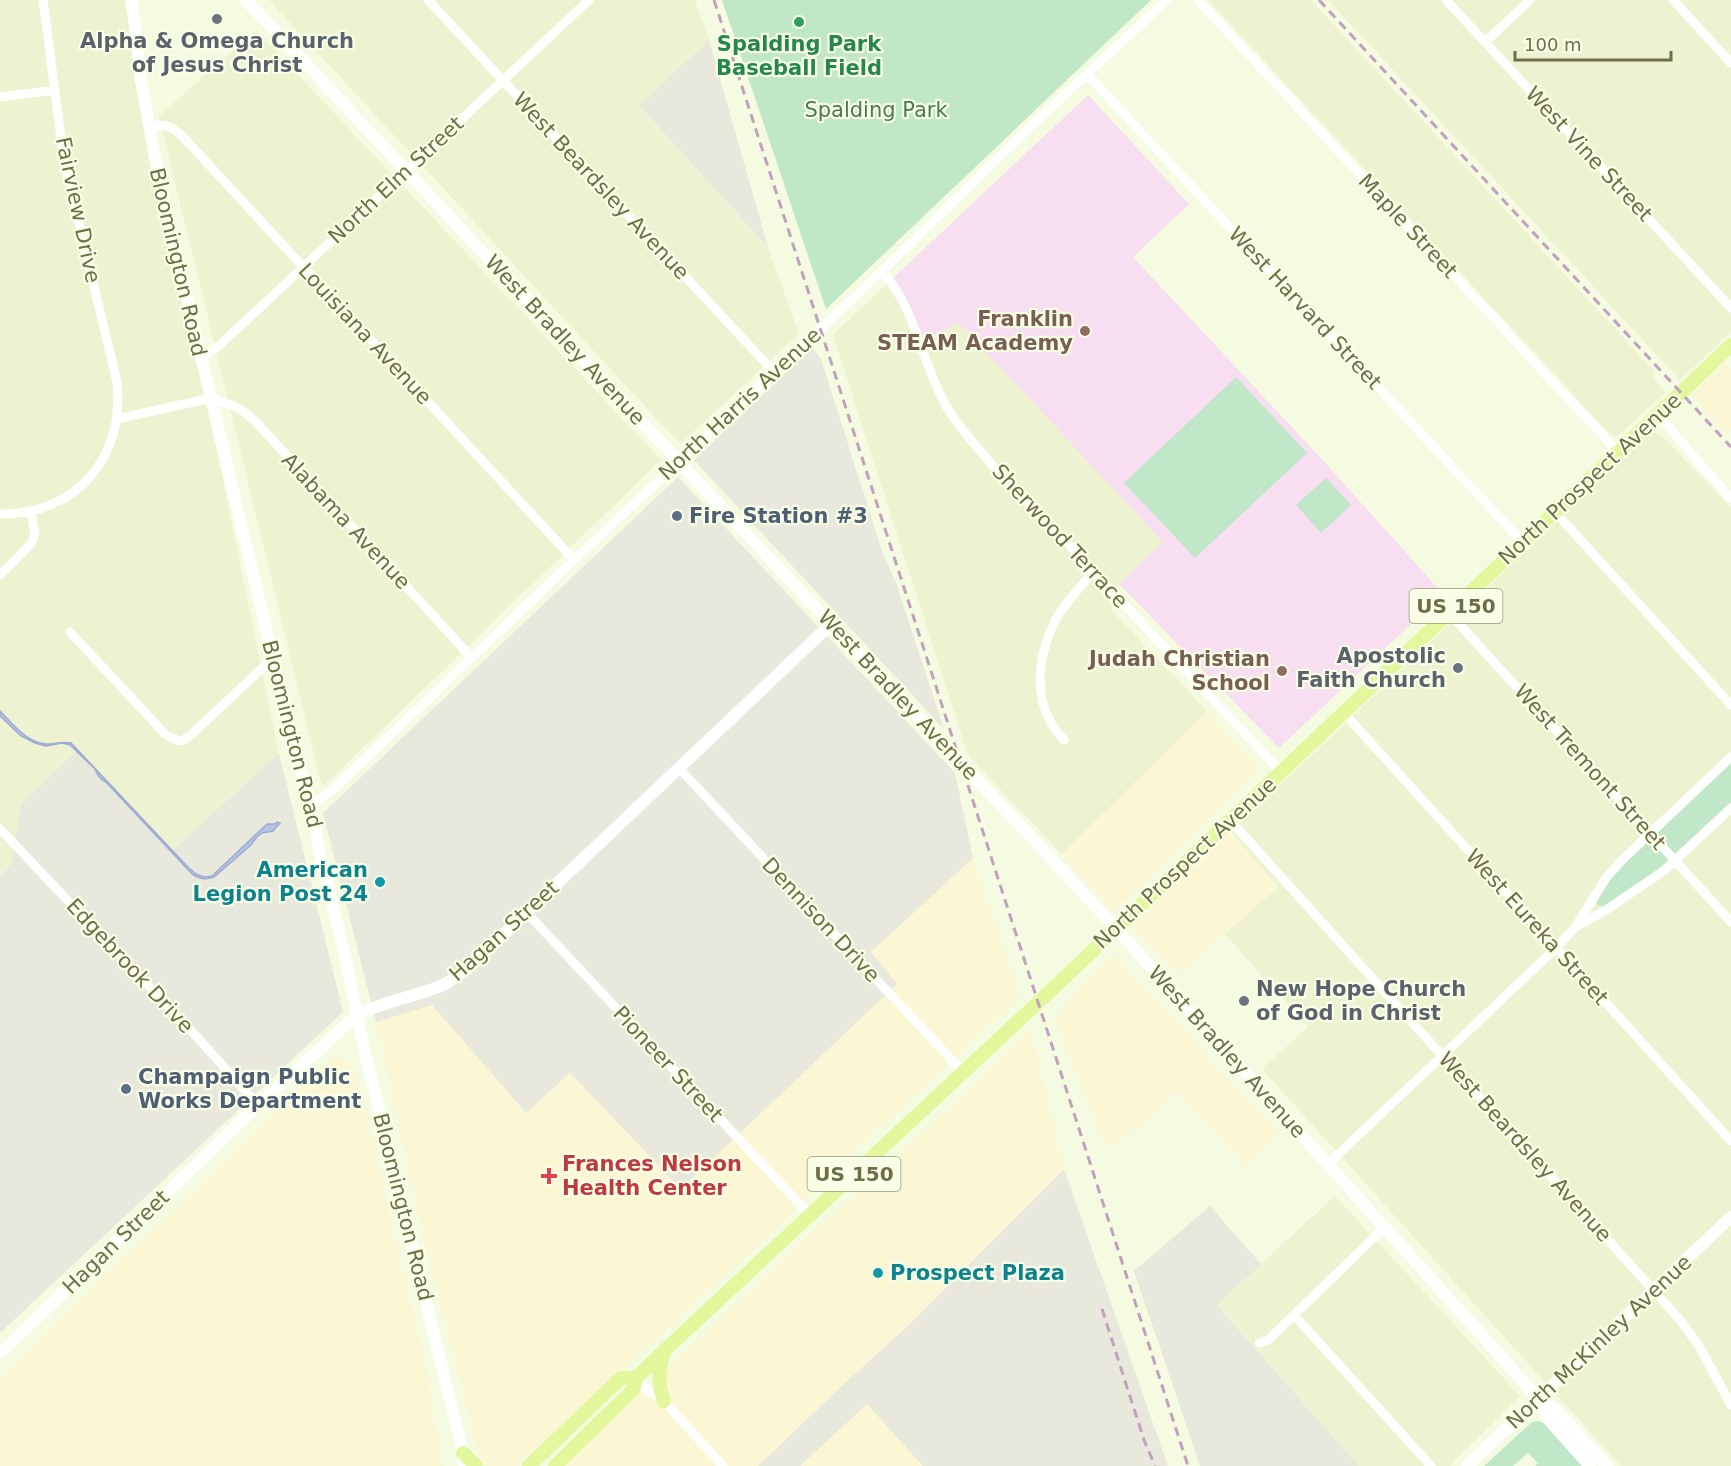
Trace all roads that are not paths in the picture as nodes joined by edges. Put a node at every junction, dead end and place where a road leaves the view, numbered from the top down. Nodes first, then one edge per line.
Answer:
1 (43, 0) edge
2 (132, 0) edge
3 (246, 0) edge
4 (428, 0) edge
5 (589, 0) edge
6 (1167, 0) edge
7 (1198, 0) edge
8 (1446, 0) edge
9 (1530, 0) edge
10 (1673, 0) edge
11 (1485, 42) junction
12 (1731, 63) edge
13 (1087, 74) junction
14 (503, 81) junction
15 (55, 90) junction
16 (0, 97) edge
17 (148, 126) junction
18 (407, 171) junction
19 (302, 267) junction
20 (882, 271) junction
21 (1731, 308) edge
22 (1731, 345) edge
23 (200, 358) junction
24 (774, 372) junction
25 (211, 398) junction
26 (1658, 414) junction
27 (117, 419) junction
28 (1618, 452) junction
29 (679, 462) junction
30 (1731, 498) edge
31 (31, 512) junction
32 (1555, 512) junction
33 (0, 514) edge
34 (1523, 543) junction
35 (574, 560) junction
36 (1093, 572) junction
37 (0, 575) edge
38 (1449, 613) junction
39 (831, 624) junction
40 (70, 632) dead end
41 (471, 657) junction
42 (273, 658) junction
43 (1731, 705) edge
44 (1344, 713) junction
45 (1064, 740) dead end
46 (1731, 757) edge
47 (679, 768) junction
48 (1281, 772) junction
49 (312, 806) junction
50 (1731, 808) edge
51 (1230, 820) junction
52 (0, 829) edge
53 (1650, 833) junction
54 (1675, 861) junction
55 (527, 912) junction
56 (1731, 922) edge
57 (1576, 926) junction
58 (1116, 928) junction
59 (1556, 948) junction
60 (357, 1015) junction
61 (1443, 1055) junction
62 (963, 1072) junction
63 (258, 1105) junction
64 (1731, 1141) edge
65 (1328, 1164) junction
66 (810, 1215) junction
67 (1731, 1217) edge
68 (1385, 1227) junction
69 (1654, 1291) junction
70 (1294, 1315) junction
71 (1259, 1343) dead end
72 (664, 1351) junction
73 (0, 1353) edge
74 (636, 1378) junction
75 (1539, 1399) junction
76 (663, 1401) junction
77 (1731, 1405) edge
78 (466, 1463) edge
79 (529, 1466) edge
80 (555, 1466) edge
81 (723, 1466) edge
82 (1431, 1466) edge
83 (1467, 1466) edge
84 (1590, 1466) edge
85 (1607, 1466) edge

1 - 15 street, Fairview Drive
2 - 17 main road, Bloomington Road
3 - 18 main road, West Bradley Avenue
4 - 14 street, West Beardsley Avenue
5 - 14 street, North Elm Street
6 - 13 street, North Harris Avenue
7 - 28 street, Maple Street
8 - 11 street, West Vine Street
9 - 11 street
10 - 12 street
11 - 21 street, West Vine Street
13 - 20 street, North Harris Avenue
13 - 34 street, West Harvard Street
14 - 18 street, North Elm Street
14 - 24 street, West Beardsley Avenue
15 - 16 street
15 - 27 street, Fairview Drive
17 - 19 street, Louisiana Avenue
17 - 23 main road, Bloomington Road
18 - 19 street, North Elm Street
18 - 29 main road, West Bradley Avenue
19 - 23 street, North Elm Street
19 - 35 street, Louisiana Avenue
20 - 24 street, North Harris Avenue
20 - 36 street, Sherwood Terrace
22 - 26 main road, North Prospect Avenue / US 150
23 - 25 main road, Bloomington Road
24 - 29 street, North Harris Avenue
25 - 27 street
25 - 41 street, Alabama Avenue
25 - 42 main road, Bloomington Road
26 - 28 main road, North Prospect Avenue / US 150
26 - 30 street
27 - 31 street, Fairview Drive
28 - 32 main road, North Prospect Avenue / US 150
29 - 35 street, North Harris Avenue
29 - 39 main road, West Bradley Avenue
31 - 33 street, Fairview Drive
31 - 37 street
32 - 34 main road, North Prospect Avenue / US 150
32 - 43 street
34 - 38 main road, North Prospect Avenue / US 150
35 - 41 street, North Harris Avenue
36 - 45 street
36 - 48 street, Sherwood Terrace
38 - 44 main road, North Prospect Avenue / US 150
38 - 53 street, West Tremont Street
39 - 47 main road, Hagan Street
39 - 58 main road, West Bradley Avenue
40 - 42 street
41 - 49 street, North Harris Avenue
42 - 49 main road, Bloomington Road
44 - 48 main road, North Prospect Avenue / US 150
44 - 59 street, West Eureka Street
46 - 53 street
47 - 55 main road, Hagan Street
47 - 62 street, Dennison Drive
48 - 51 main road, North Prospect Avenue / US 150
49 - 60 main road, Bloomington Road
50 - 54 street
51 - 58 main road, North Prospect Avenue / US 150
51 - 61 street, West Beardsley Avenue
52 - 63 street, Edgebrook Drive
53 - 54 street, West Tremont Street
53 - 57 street
54 - 56 street, West Tremont Street
54 - 57 street
55 - 60 main road, Hagan Street
55 - 66 street, Pioneer Street
57 - 59 street
58 - 62 main road, North Prospect Avenue / US 150
58 - 65 main road, West Bradley Avenue
59 - 61 street
59 - 64 street, West Eureka Street
60 - 63 main road, Hagan Street
60 - 78 main road, Bloomington Road
61 - 65 street
61 - 69 street, West Beardsley Avenue
62 - 66 main road, North Prospect Avenue / US 150
63 - 73 main road, Hagan Street
65 - 68 main road, West Bradley Avenue
66 - 72 main road, North Prospect Avenue / US 150
67 - 69 main road, North McKinley Avenue
68 - 70 street
68 - 75 main road, West Bradley Avenue
69 - 75 main road, North McKinley Avenue
69 - 77 street, West Beardsley Avenue
70 - 71 street
70 - 82 street
72 - 74 main road, North Prospect Avenue / US 150
72 - 76 main road
74 - 76 street
74 - 79 main road, North Prospect Avenue / US 150
74 - 80 main road, North Prospect Avenue / US 150
75 - 83 main road, North McKinley Avenue
75 - 84 main road, West Bradley Avenue
75 - 85 main road, West Bradley Avenue
76 - 81 street

